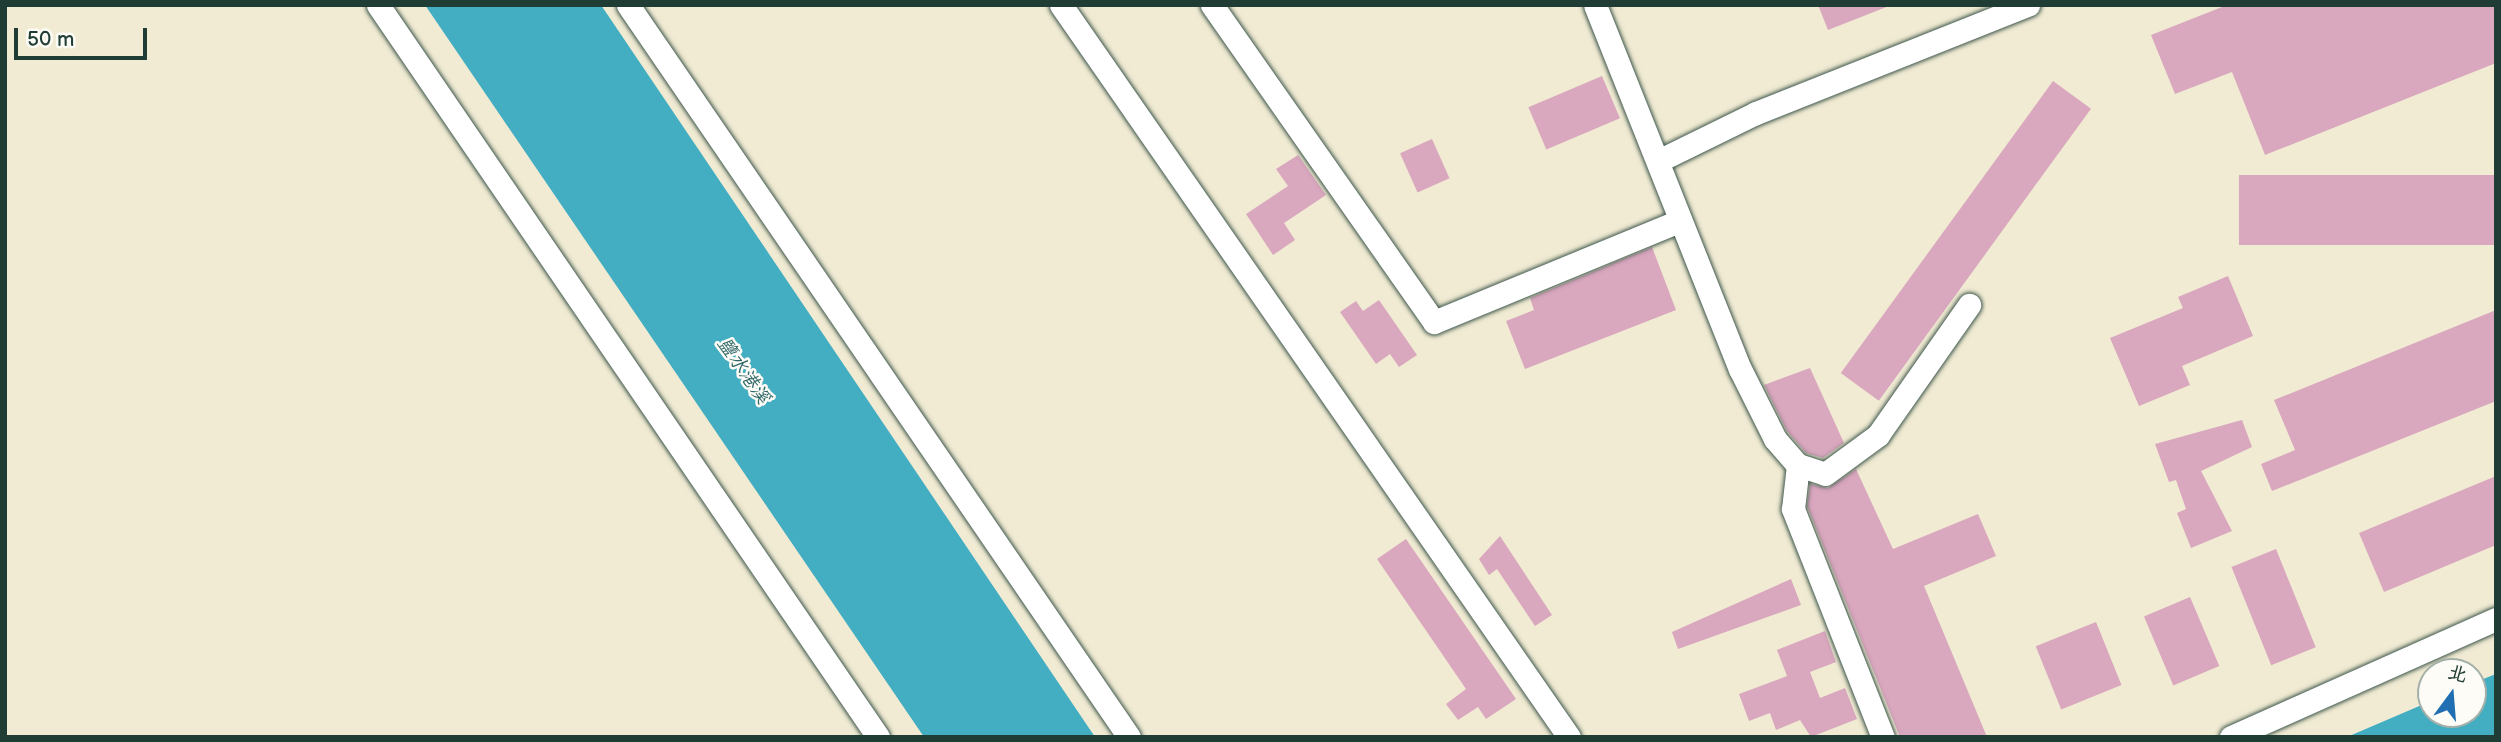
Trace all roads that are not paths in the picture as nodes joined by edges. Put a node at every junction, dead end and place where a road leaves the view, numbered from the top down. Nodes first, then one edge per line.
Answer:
1 (379, 5) edge
2 (628, 5) edge
3 (1061, 5) edge
4 (1212, 5) edge
5 (1595, 5) edge
6 (2028, 5) edge
7 (1658, 160) junction
8 (1679, 221) junction
9 (1969, 305) dead end
10 (1798, 465) junction
11 (2496, 619) edge
12 (878, 737) edge
13 (1129, 737) edge
14 (1569, 737) edge
15 (1883, 737) edge
16 (2231, 737) edge

1 - 12 lane
2 - 13 lane
3 - 14 lane
4 - 8 lane
5 - 7 lane
6 - 7 lane
7 - 8 lane
8 - 10 lane
9 - 10 lane
10 - 15 lane
11 - 16 lane

